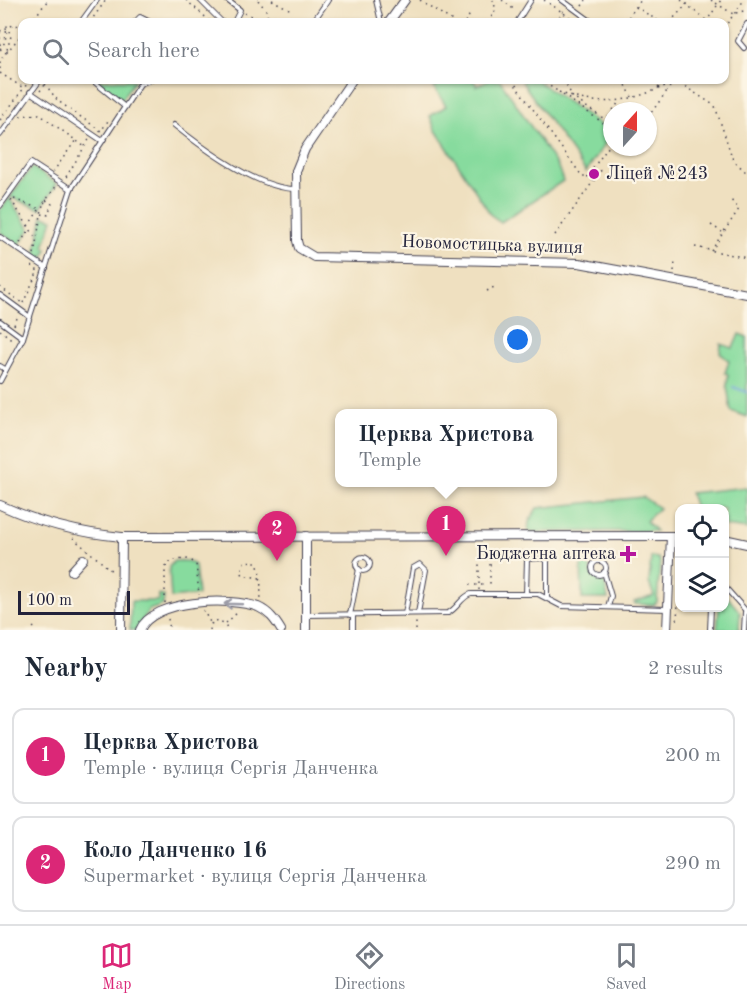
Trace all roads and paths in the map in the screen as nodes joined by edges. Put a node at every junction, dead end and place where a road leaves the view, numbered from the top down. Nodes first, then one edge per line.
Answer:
1 (48, 0) edge
2 (97, 0) edge
3 (106, 0) edge
4 (186, 0) edge
5 (200, 0) edge
6 (227, 0) edge
7 (258, 0) edge
8 (274, 0) edge
9 (281, 0) edge
10 (328, 0) edge
11 (376, 0) edge
12 (405, 0) edge
13 (420, 0) edge
14 (493, 0) edge
15 (502, 0) edge
16 (531, 0) edge
17 (544, 0) edge
18 (562, 0) edge
19 (586, 0) edge
20 (641, 0) edge
21 (681, 0) edge
22 (691, 0) edge
23 (711, 0) edge
24 (721, 0) edge
25 (744, 0) edge
26 (279, 4) junction
27 (687, 5) junction
28 (718, 5) junction
29 (636, 7) junction
30 (747, 9) edge
31 (293, 10) dead end
32 (563, 12) junction
33 (578, 12) junction
34 (241, 13) junction
35 (471, 13) dead end
36 (734, 14) junction
37 (522, 15) junction
38 (34, 18) edge
39 (84, 18) edge
40 (93, 18) edge
41 (206, 18) edge
42 (218, 18) edge
43 (237, 18) edge
44 (259, 18) edge
45 (267, 18) edge
46 (316, 18) edge
47 (380, 18) edge
48 (393, 18) edge
49 (448, 18) edge
50 (468, 18) edge
51 (491, 18) edge
52 (520, 18) edge
53 (559, 18) edge
54 (571, 18) edge
55 (586, 18) edge
56 (628, 18) edge
57 (654, 18) edge
58 (674, 18) edge
59 (702, 18) edge
60 (710, 18) edge
61 (729, 20) edge
62 (747, 24) edge
63 (7, 26) junction
64 (18, 26) edge
65 (0, 31) edge
66 (18, 39) edge
67 (0, 45) edge
68 (744, 48) dead end
69 (0, 49) edge
70 (6, 53) junction
71 (0, 74) edge
72 (27, 84) edge
73 (37, 84) edge
74 (45, 84) joint
75 (97, 84) edge
76 (140, 84) edge
77 (347, 84) edge
78 (517, 84) edge
79 (546, 84) edge
80 (566, 84) edge
81 (626, 84) edge
82 (662, 84) edge
83 (668, 84) edge
84 (672, 84) edge
85 (681, 84) edge
86 (24, 88) junction
87 (657, 90) junction
88 (30, 92) junction
89 (559, 92) junction
90 (37, 96) junction
91 (573, 98) junction
92 (633, 99) junction
93 (619, 102) edge
94 (603, 103) edge
95 (657, 104) edge
96 (125, 107) junction
97 (112, 115) dead end
98 (20, 117) dead end
99 (603, 118) edge
100 (0, 120) edge
101 (603, 122) edge
102 (174, 125) dead end
103 (93, 134) junction
104 (0, 135) edge
105 (76, 140) junction
106 (101, 140) junction
107 (85, 147) junction
108 (603, 154) edge
109 (603, 169) dead end
110 (52, 173) dead end
111 (747, 173) edge
112 (587, 176) junction
113 (594, 181) junction
114 (60, 183) junction
115 (71, 189) junction
116 (296, 189) junction
117 (9, 196) junction
118 (729, 198) dead end
119 (46, 200) junction
120 (2, 204) edge
121 (41, 210) junction
122 (42, 214) junction
123 (711, 225) dead end
124 (29, 227) junction
125 (723, 233) junction
126 (555, 235) dead end
127 (0, 237) edge
128 (37, 239) junction
129 (18, 246) dead end
130 (695, 248) dead end
131 (711, 250) junction
132 (33, 257) dead end
133 (747, 258) edge
134 (29, 264) dead end
135 (46, 268) junction
136 (0, 287) edge
137 (494, 287) dead end
138 (487, 291) dead end
139 (747, 294) edge
140 (0, 295) edge
141 (23, 304) junction
142 (20, 310) junction
143 (30, 317) junction
144 (0, 321) edge
145 (0, 330) edge
146 (12, 330) junction
147 (23, 338) junction
148 (18, 344) dead end
149 (0, 366) edge
150 (5, 369) junction
151 (0, 381) edge
152 (0, 505) edge
153 (272, 516) dead end
154 (271, 531) dead end
155 (70, 536) dead end
156 (306, 536) junction
157 (675, 536) edge
158 (122, 537) junction
159 (729, 539) edge
160 (747, 543) edge
161 (490, 558) dead end
162 (83, 559) dead end
163 (479, 562) dead end
164 (358, 569) dead end
165 (72, 571) dead end
166 (604, 572) dead end
167 (116, 574) dead end
168 (260, 578) junction
169 (469, 585) dead end
170 (479, 585) junction
171 (485, 585) dead end
172 (729, 592) edge
173 (479, 594) junction
174 (490, 594) junction
175 (526, 594) junction
176 (547, 598) junction
177 (199, 603) junction
178 (246, 604) junction
179 (608, 607) junction
180 (165, 608) junction
181 (261, 609) junction
182 (668, 609) junction
183 (677, 612) edge
184 (711, 612) edge
185 (746, 612) edge
186 (417, 613) junction
187 (405, 614) junction
188 (306, 615) junction
189 (351, 615) junction
190 (677, 620) dead end
191 (211, 624) junction
192 (225, 624) junction
193 (33, 627) dead end
194 (37, 630) edge
195 (121, 630) edge
196 (140, 630) edge
197 (170, 630) edge
198 (210, 630) edge
199 (228, 630) edge
200 (281, 630) edge
201 (306, 630) edge
202 (353, 630) edge
203 (416, 630) edge
204 (667, 630) edge
205 (710, 630) edge
206 (744, 630) edge

1 - 38 path
2 - 39 lane
3 - 40 path
4 - 41 path
5 - 42 lane
6 - 34 lane
7 - 45 path
8 - 26 path
9 - 26 path
10 - 46 lane
11 - 47 lane
12 - 48 street
13 - 49 path
14 - 51 path
15 - 37 path
16 - 37 lane
17 - 32 path
18 - 33 lane
19 - 33 path
20 - 29 path
21 - 27 path
22 - 27 path
23 - 28 path
24 - 28 path
25 - 36 path
26 - 31 path
27 - 58 path
27 - 59 path
28 - 36 path
28 - 60 path
29 - 56 path
29 - 57 path
30 - 36 path
32 - 53 path
32 - 54 path
33 - 55 lane
34 - 43 lane
34 - 44 path
35 - 50 path
36 - 61 path
37 - 52 lane
62 - 68 lane
63 - 64 path
63 - 65 path
63 - 69 path
63 - 70 path
65 - 67 path
66 - 70 path
69 - 70 path
70 - 71 path
71 - 86 path
72 - 86 path
73 - 88 lane
74 - 90 path
74 - 97 path
75 - 96 lane
76 - 96 lane
77 - 116 street
78 - 112 path
79 - 89 path
80 - 91 path
81 - 92 path
82 - 87 path
83 - 87 path
84 - 95 path
85 - 111 path
86 - 88 path
86 - 100 path
87 - 92 path
88 - 90 lane
88 - 104 lane
89 - 91 path
89 - 101 path
90 - 103 lane
91 - 94 path
91 - 99 path
92 - 93 path
96 - 106 lane
98 - 105 path
102 - 116 lane
103 - 106 lane
103 - 107 path
105 - 107 path
105 - 110 path
106 - 115 lane
107 - 114 path
108 - 112 path
109 - 113 path
112 - 113 path
113 - 126 path
114 - 115 lane
114 - 119 path
114 - 120 lane
115 - 135 lane
116 - 139 street, Новомостицька вулиця
117 - 120 path
117 - 121 path
117 - 124 path
118 - 125 path
119 - 121 path
119 - 122 path
121 - 122 path
121 - 124 path
122 - 128 path
123 - 125 path
124 - 128 path
124 - 129 path
125 - 131 path
127 - 135 lane
128 - 132 path
130 - 131 path
131 - 133 path
134 - 141 path
135 - 143 lane
136 - 141 path
137 - 138 path
140 - 142 lane
141 - 142 path
142 - 143 lane
142 - 146 path
143 - 147 lane
144 - 146 lane
145 - 148 path
146 - 147 lane
147 - 150 lane
149 - 150 lane
150 - 151 lane
152 - 158 street
153 - 154 path
155 - 167 path
156 - 157 street
156 - 158 street
156 - 188 street
157 - 182 street
158 - 195 street
159 - 160 street
161 - 174 path
162 - 165 street
163 - 170 path
164 - 189 lane
166 - 179 lane
168 - 168 path
168 - 181 path
169 - 170 path
170 - 171 path
170 - 173 path
172 - 185 lane
173 - 174 lane
173 - 186 lane
174 - 175 lane
175 - 176 lane
175 - 176 lane
176 - 179 lane
178 -> 177 street
177 - 180 street
177 - 180 path
177 - 191 path
178 - 181 street
178 - 192 path
179 - 182 lane
180 - 196 street
180 - 197 path
181 - 200 street
182 - 204 street
183 - 190 path
184 - 205 lane
185 - 206 lane
186 - 187 lane
186 - 187 lane
186 - 203 path
187 - 189 lane
188 - 189 lane
188 - 201 street
189 - 202 lane
191 - 192 path
191 - 198 path
192 - 199 path
193 - 194 path

